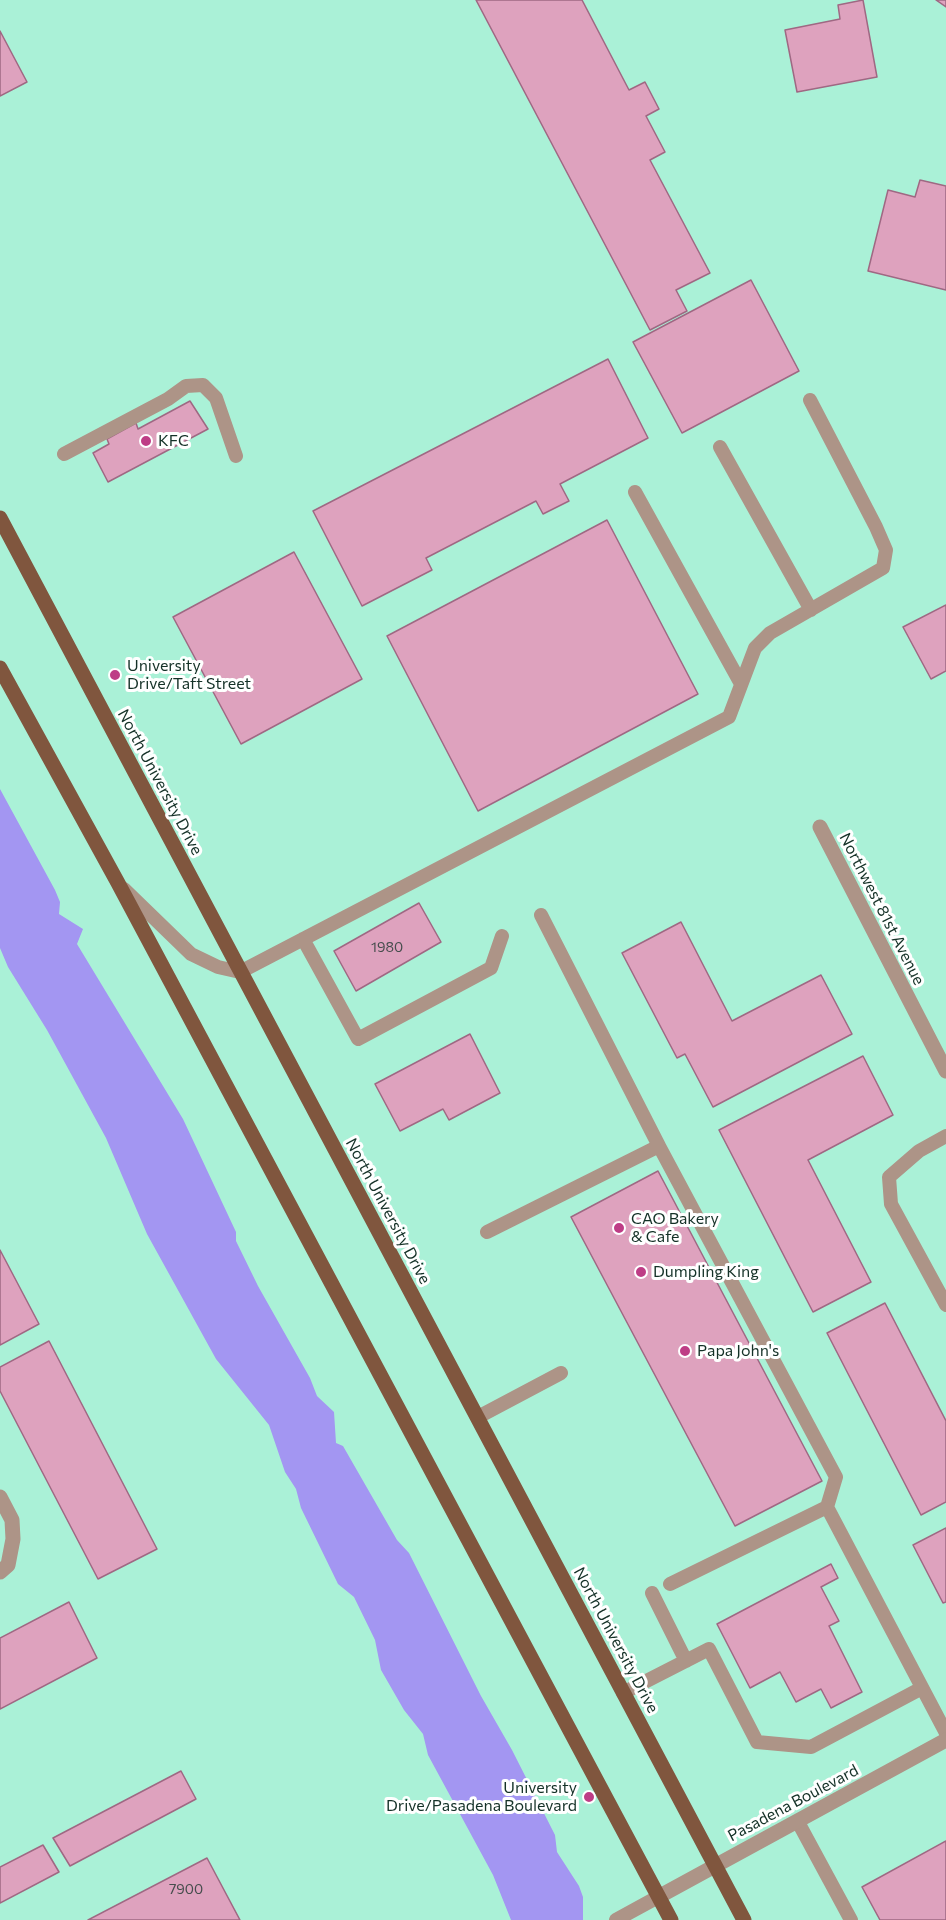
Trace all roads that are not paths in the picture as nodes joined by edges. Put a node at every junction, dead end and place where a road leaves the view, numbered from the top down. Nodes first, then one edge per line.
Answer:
1 (810, 399) dead end
2 (720, 447) dead end
3 (64, 454) dead end
4 (236, 456) dead end
5 (635, 492) dead end
6 (0, 518) edge
7 (811, 610) junction
8 (0, 668) edge
9 (740, 682) junction
10 (820, 827) dead end
11 (118, 883) junction
12 (541, 915) dead end
13 (502, 936) dead end
14 (303, 939) junction
15 (240, 972) junction
16 (946, 1071) edge
17 (946, 1137) edge
18 (659, 1146) junction
19 (487, 1232) dead end
20 (946, 1305) edge
21 (561, 1373) dead end
22 (478, 1417) junction
23 (0, 1497) edge
24 (827, 1507) junction
25 (0, 1572) edge
26 (670, 1584) dead end
27 (652, 1593) dead end
28 (686, 1661) junction
29 (922, 1688) junction
30 (623, 1693) junction
31 (946, 1733) edge
32 (946, 1740) edge
33 (798, 1822) junction
34 (715, 1865) junction
35 (658, 1897) junction
36 (616, 1920) edge
37 (671, 1920) edge
38 (744, 1920) edge
39 (851, 1920) edge

1 - 7 lane
2 - 7 lane
3 - 4 lane
5 - 9 lane
6 - 15 main road, North University Drive
7 - 9 lane
8 - 11 main road
9 - 14 lane
10 - 16 street, Northwest 81st Avenue
11 - 15 lane
11 - 35 main road
12 - 18 lane
13 - 14 lane
14 - 15 lane
15 - 22 main road, North University Drive
17 - 20 lane
18 - 19 lane
18 - 24 lane
21 - 22 lane
22 - 30 main road, North University Drive
23 - 25 street
24 - 26 lane
24 - 29 lane
27 - 28 lane
28 - 29 lane
28 - 30 lane
29 - 31 lane
30 - 34 main road, North University Drive
32 - 33 street, Pasadena Boulevard
33 - 34 street, Pasadena Boulevard
33 - 39 lane
34 - 35 street, Pasadena Boulevard
34 - 38 main road, North University Drive
35 - 36 lane
35 - 37 main road

